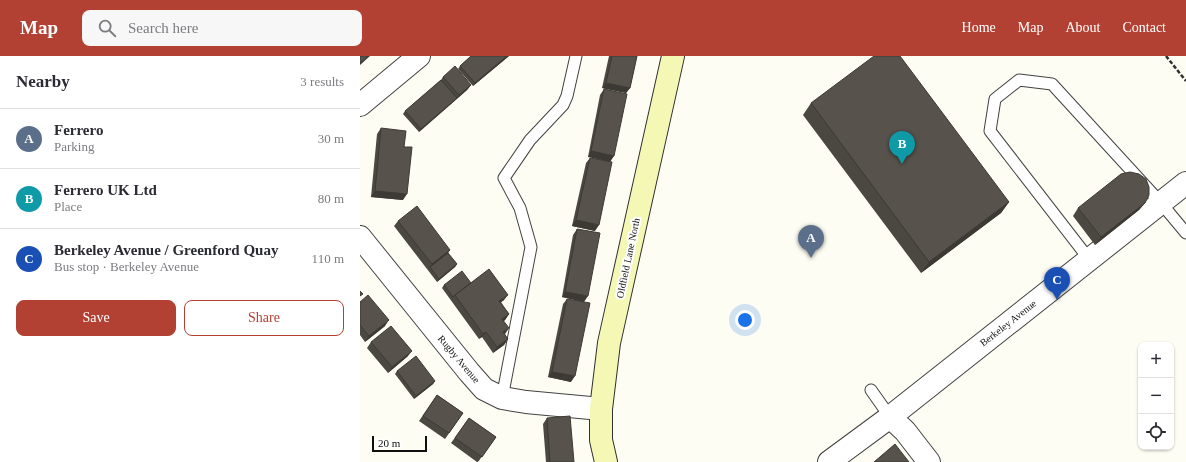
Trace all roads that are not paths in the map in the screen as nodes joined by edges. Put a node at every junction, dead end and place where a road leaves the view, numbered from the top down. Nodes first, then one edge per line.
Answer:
1 (419, 56) edge
2 (576, 56) edge
3 (673, 56) edge
4 (360, 105) edge
5 (1186, 183) edge
6 (1161, 203) junction
7 (1186, 233) edge
8 (360, 237) edge
9 (1090, 259) junction
10 (870, 390) dead end
11 (502, 398) junction
12 (601, 409) junction
13 (890, 417) junction
14 (606, 462) edge
15 (829, 462) edge
16 (930, 462) edge

1 - 4 street
2 - 11 lane
3 - 12 street, Oldfield Lane North
5 - 6 street, Berkeley Avenue
6 - 7 lane
6 - 9 street, Berkeley Avenue
6 - 9 lane
8 - 11 street, Rugby Avenue
9 - 13 street, Berkeley Avenue
10 - 13 lane
11 - 12 street, Rugby Avenue
12 - 14 street, Oldfield Lane North
13 - 15 street, Berkeley Avenue
13 - 16 street

